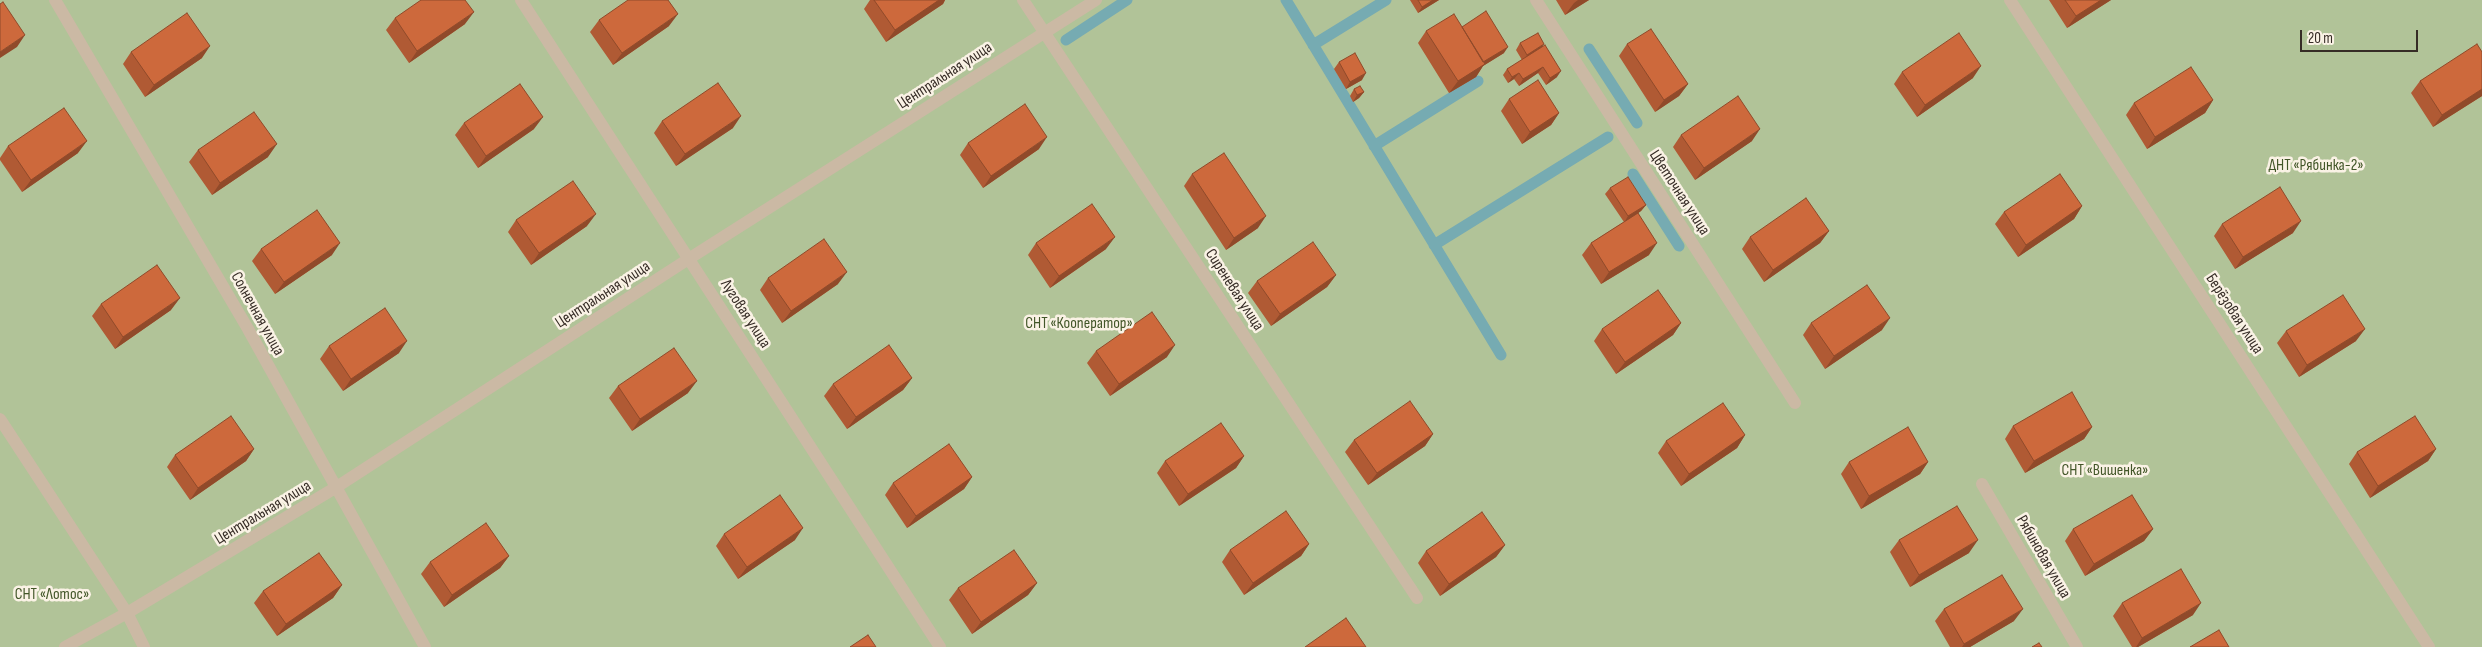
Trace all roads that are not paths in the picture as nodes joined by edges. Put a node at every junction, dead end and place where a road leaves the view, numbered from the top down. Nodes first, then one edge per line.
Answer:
1 (55, 0) edge
2 (521, 0) edge
3 (1023, 0) edge
4 (1096, 0) edge
5 (1536, 0) edge
6 (2010, 0) edge
7 (1044, 32) junction
8 (690, 258) junction
9 (1796, 403) dead end
10 (0, 419) edge
11 (1982, 484) dead end
12 (334, 488) junction
13 (1417, 598) dead end
14 (126, 614) junction
15 (65, 647) edge
16 (144, 647) edge
17 (425, 647) edge
18 (940, 647) edge
19 (2077, 647) edge
20 (2430, 647) edge

1 - 12 street, Солнечная улица
2 - 8 street, Луговая улица
3 - 7 street, Сиреневая улица
4 - 7 street, Центральная улица
5 - 9 street, Цветочная улица
6 - 20 street, Берёзовая улица
7 - 8 street, Центральная улица
7 - 13 street, Сиреневая улица
8 - 12 street, Центральная улица
8 - 18 street, Луговая улица
10 - 14 street
11 - 19 street, Рябиновая улица
12 - 14 street, Центральная улица
12 - 17 street, Солнечная улица
14 - 15 street, Центральная улица
14 - 16 street

